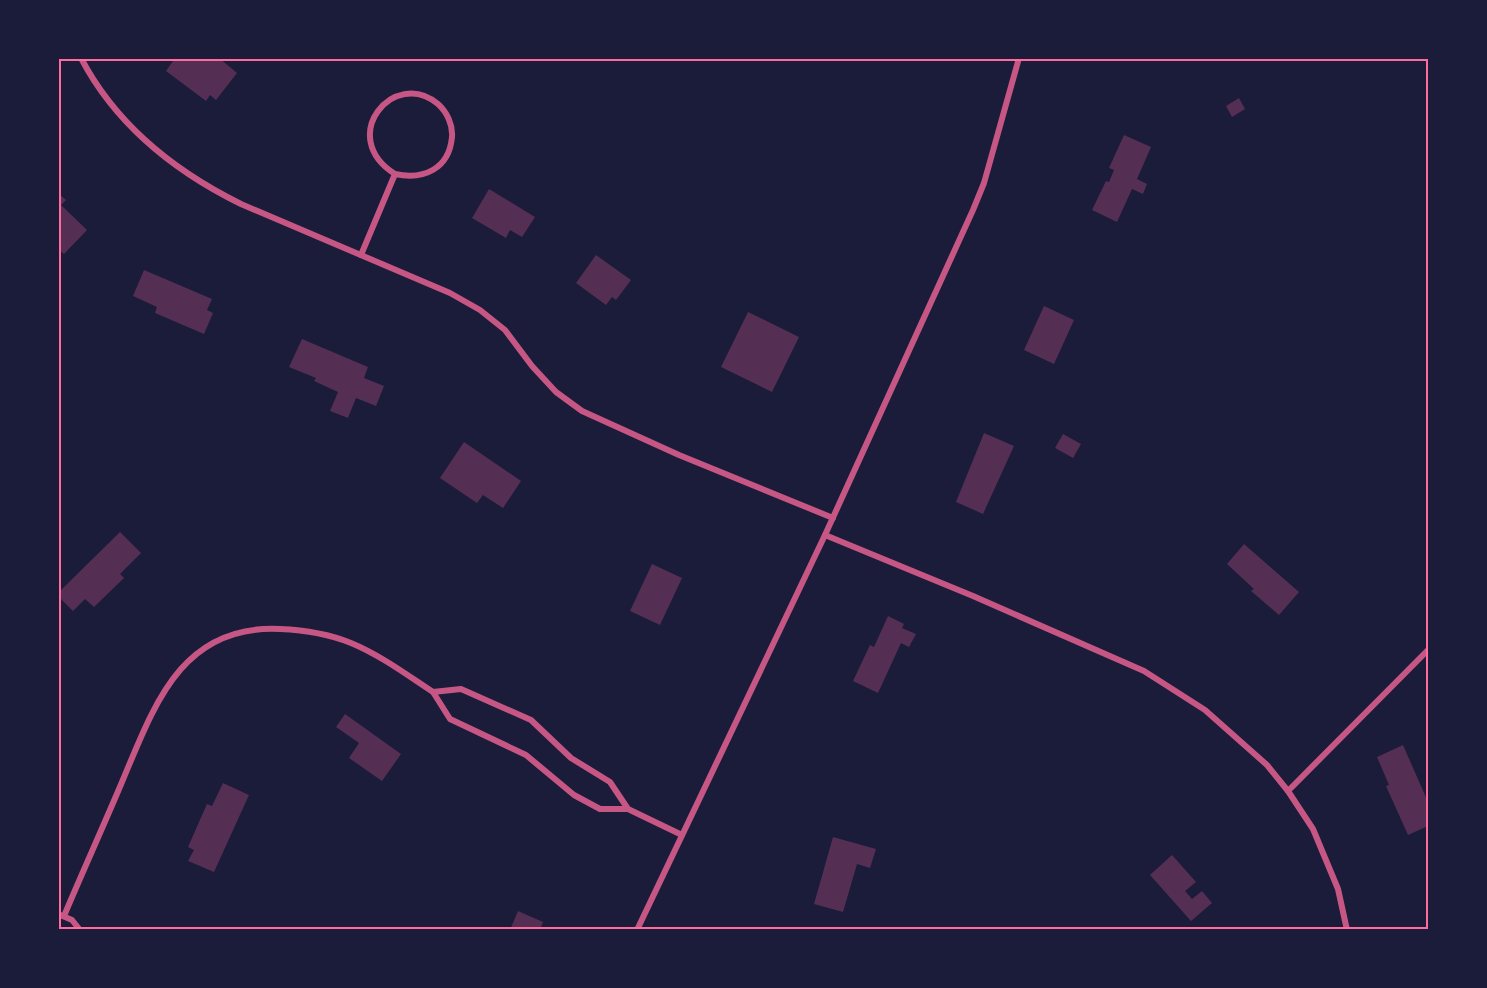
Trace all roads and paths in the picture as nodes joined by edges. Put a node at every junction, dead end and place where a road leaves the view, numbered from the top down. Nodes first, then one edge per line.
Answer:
1 (81, 58) edge
2 (1019, 58) edge
3 (395, 174) junction
4 (361, 255) junction
5 (833, 518) junction
6 (825, 535) junction
7 (1428, 650) edge
8 (433, 692) junction
9 (1288, 791) junction
10 (628, 809) junction
11 (682, 835) junction
12 (61, 915) edge
13 (80, 930) edge
14 (637, 930) edge
15 (1347, 930) edge

1 - 4 street
2 - 5 street
3 - 3 street
3 - 4 street
4 - 5 street
5 - 6 street
6 - 9 street
6 - 11 street
7 - 9 street
8 - 10 street
8 - 10 street
8 - 12 street
9 - 15 street
10 - 11 street
11 - 14 street
12 - 13 street

